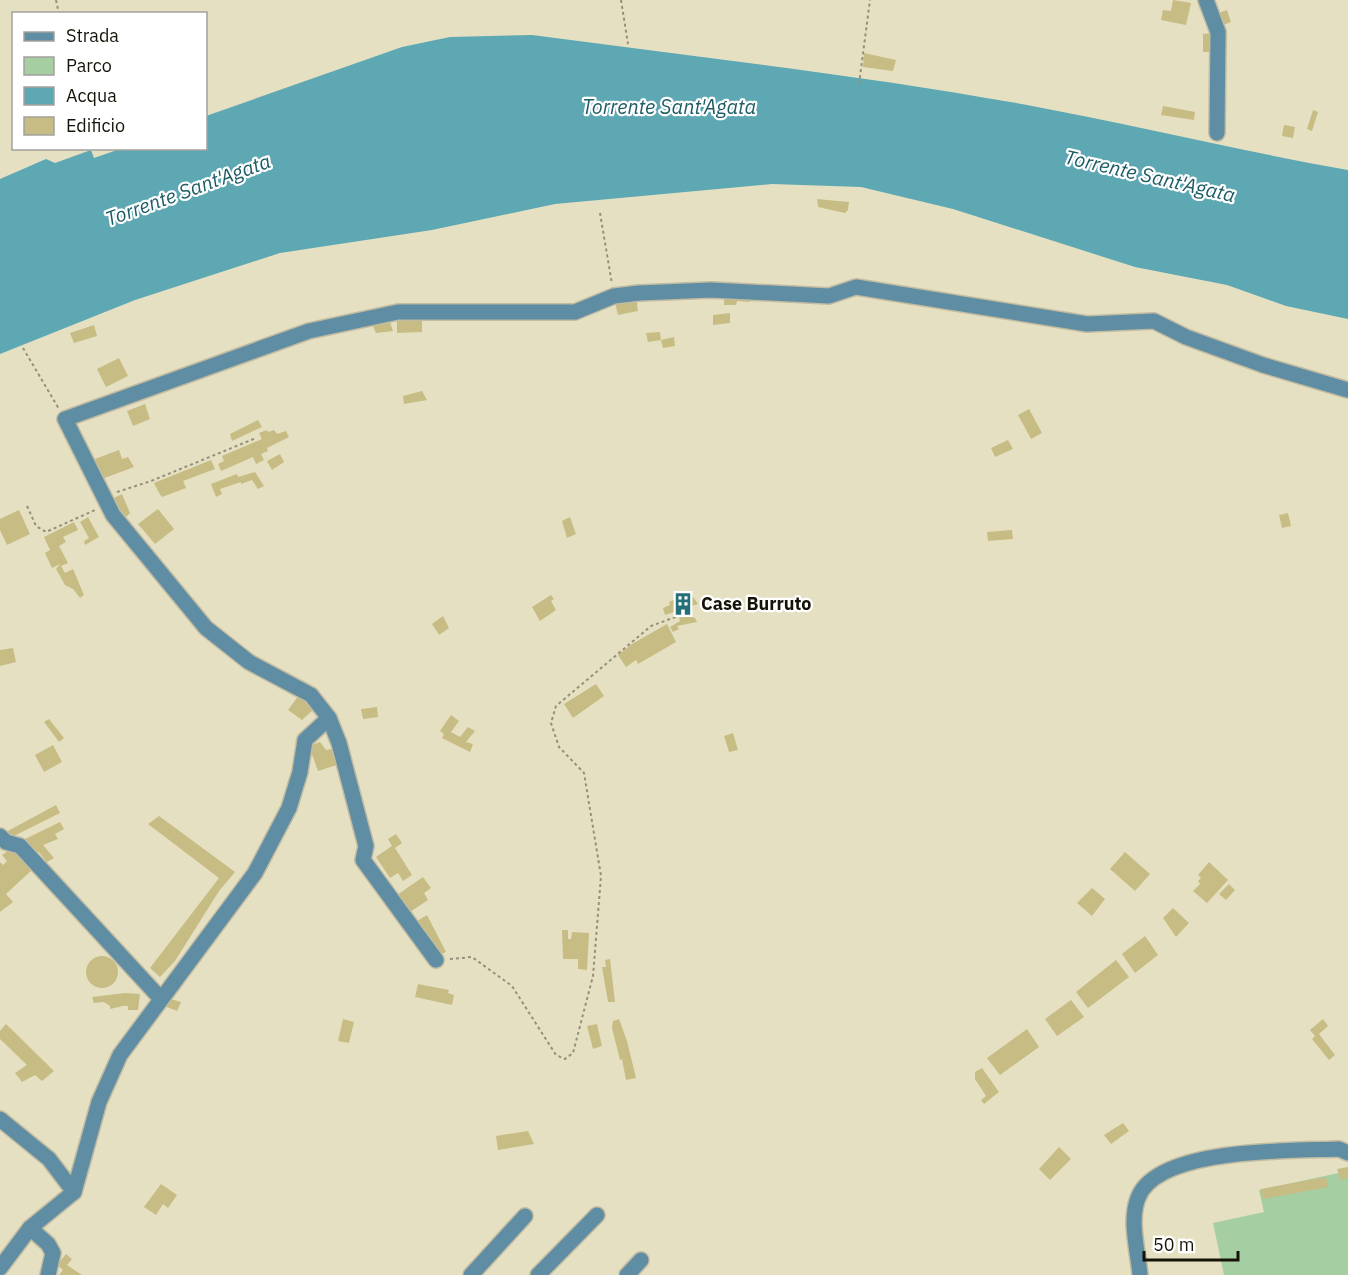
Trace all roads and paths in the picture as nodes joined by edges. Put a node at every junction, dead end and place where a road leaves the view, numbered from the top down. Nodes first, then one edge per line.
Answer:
1 (621, 0) edge
2 (870, 0) edge
3 (1206, 0) edge
4 (628, 44) dead end
5 (860, 84) dead end
6 (1216, 132) dead end
7 (600, 213) dead end
8 (614, 296) junction
9 (23, 348) dead end
10 (1348, 390) edge
11 (64, 420) junction
12 (256, 438) dead end
13 (105, 501) junction
14 (27, 507) dead end
15 (689, 612) dead end
16 (329, 718) junction
17 (0, 836) edge
18 (435, 960) joint
19 (161, 999) junction
20 (0, 1119) edge
21 (1348, 1153) edge
22 (74, 1192) junction
23 (597, 1215) dead end
24 (525, 1216) dead end
25 (30, 1228) junction
26 (641, 1260) dead end
27 (0, 1268) edge
28 (48, 1275) edge
29 (471, 1275) edge
30 (538, 1275) edge
31 (627, 1275) edge
32 (1140, 1275) edge

1 - 4 path
2 - 5 path
3 - 6 street
7 - 8 path
8 - 10 street
8 - 11 street
9 - 11 path
11 - 13 street
12 - 13 path
13 - 14 path
13 - 16 street
15 - 18 path
16 - 18 street
16 - 19 street
17 - 19 street
19 - 22 street
20 - 22 street
21 - 32 street
22 - 25 street
23 - 30 street
24 - 29 street
25 - 27 street
25 - 28 street
26 - 31 street

